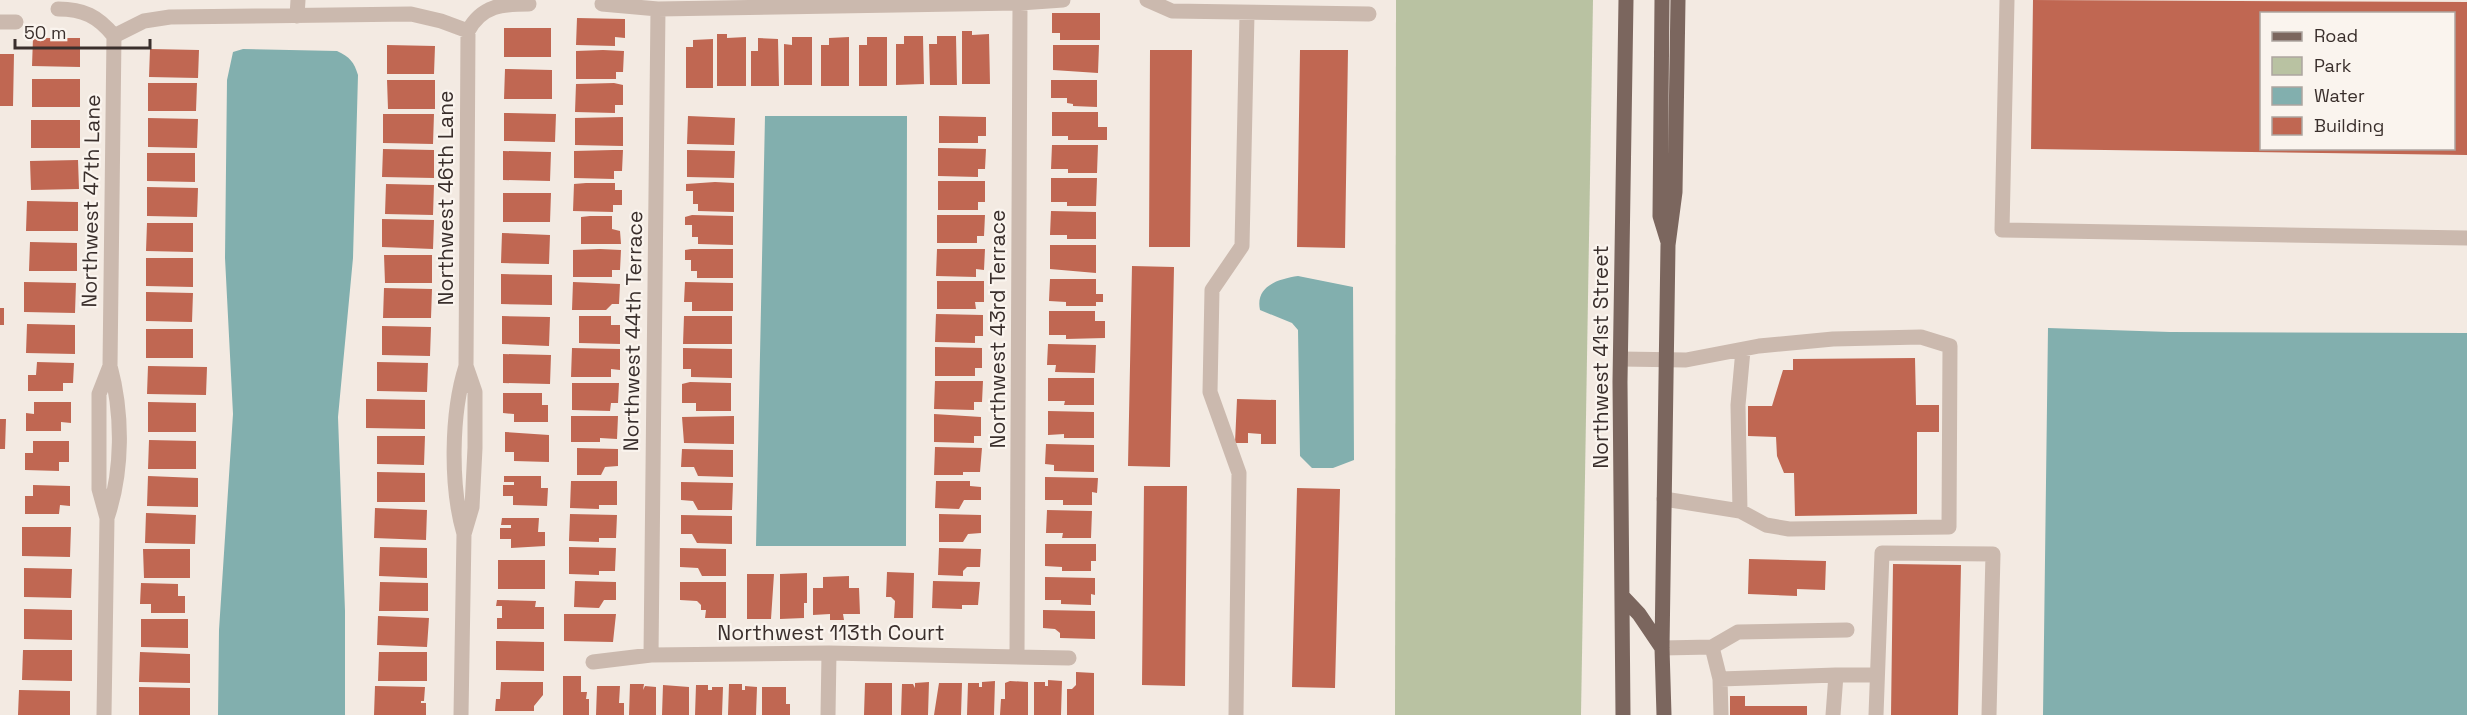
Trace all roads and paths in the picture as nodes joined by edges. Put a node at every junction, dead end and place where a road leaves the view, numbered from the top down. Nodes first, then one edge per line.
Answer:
1 (298, 0) edge
2 (1063, 0) edge
3 (1147, 0) edge
4 (1626, 0) edge
5 (1662, 0) edge
6 (1678, 0) edge
7 (2007, 0) edge
8 (840, 3) edge
9 (1020, 3) junction
10 (530, 4) dead end
11 (602, 4) dead end
12 (58, 9) dead end
13 (658, 9) junction
14 (1246, 14) junction
15 (1369, 14) dead end
16 (297, 16) junction
17 (0, 22) edge
18 (16, 22) dead end
19 (468, 31) junction
20 (114, 36) junction
21 (2467, 238) edge
22 (1668, 245) junction
23 (1743, 350) junction
24 (1621, 359) junction
25 (1666, 360) junction
26 (110, 366) junction
27 (466, 366) junction
28 (99, 420) junction
29 (118, 421) junction
30 (457, 429) junction
31 (475, 429) junction
32 (99, 464) junction
33 (117, 464) junction
34 (456, 474) junction
35 (473, 474) junction
36 (1664, 499) junction
37 (1740, 511) junction
38 (107, 518) junction
39 (464, 534) junction
40 (1622, 596) junction
41 (1847, 630) dead end
42 (1712, 647) junction
43 (1662, 648) junction
44 (829, 653) junction
45 (651, 654) junction
46 (1017, 656) junction
47 (1069, 658) dead end
48 (593, 662) dead end
49 (1836, 675) junction
50 (1877, 675) junction
51 (1720, 680) junction
52 (104, 715) edge
53 (461, 715) edge
54 (828, 715) edge
55 (1236, 715) edge
56 (1623, 715) edge
57 (1664, 715) edge
58 (1721, 715) edge
59 (1833, 715) edge
60 (1876, 715) edge
61 (1989, 715) edge

1 - 16 street
2 - 9 street
3 - 14 street
4 - 24 main road, Northwest 41st Street
5 - 22 main road
6 - 22 main road
7 - 21 street
8 - 9 street
8 - 13 street
9 - 46 street, Northwest 43rd Terrace
10 - 19 street
11 - 13 street
12 - 20 street
13 - 45 street, Northwest 44th Terrace
14 - 15 street
14 - 55 street
16 - 19 street
16 - 20 street
17 - 18 street
19 - 27 street, Northwest 46th Lane
20 - 26 street, Northwest 47th Lane
22 - 25 main road
23 - 25 street
23 - 37 street
23 - 37 street
24 - 25 street
24 - 40 main road, Northwest 41st Street
25 - 36 main road
26 - 28 street, Northwest 47th Lane
26 - 29 street, Northwest 47th Lane
27 - 30 street, Northwest 46th Lane
27 - 31 street, Northwest 46th Lane
28 - 29 street
28 - 32 street, Northwest 47th Lane
29 - 33 street, Northwest 47th Lane
30 - 31 street
30 - 34 street, Northwest 46th Lane
31 - 35 street, Northwest 46th Lane
32 - 33 street
32 - 38 street, Northwest 47th Lane
33 - 38 street, Northwest 47th Lane
34 - 35 street
34 - 39 street, Northwest 46th Lane
35 - 39 street, Northwest 46th Lane
36 - 37 street
36 - 43 main road
38 - 52 street, Northwest 47th Lane
39 - 53 street, Northwest 46th Lane
40 - 43 main road
40 - 56 main road, Northwest 41st Street
41 - 42 street
42 - 43 street
42 - 51 street
43 - 57 main road
44 - 45 street, Northwest 113th Court
44 - 46 street, Northwest 113th Court
44 - 54 street
45 - 48 street, Northwest 113th Court
46 - 47 street, Northwest 113th Court
49 - 50 street
49 - 51 street
49 - 59 street
50 - 60 street
50 - 61 street
51 - 58 street

